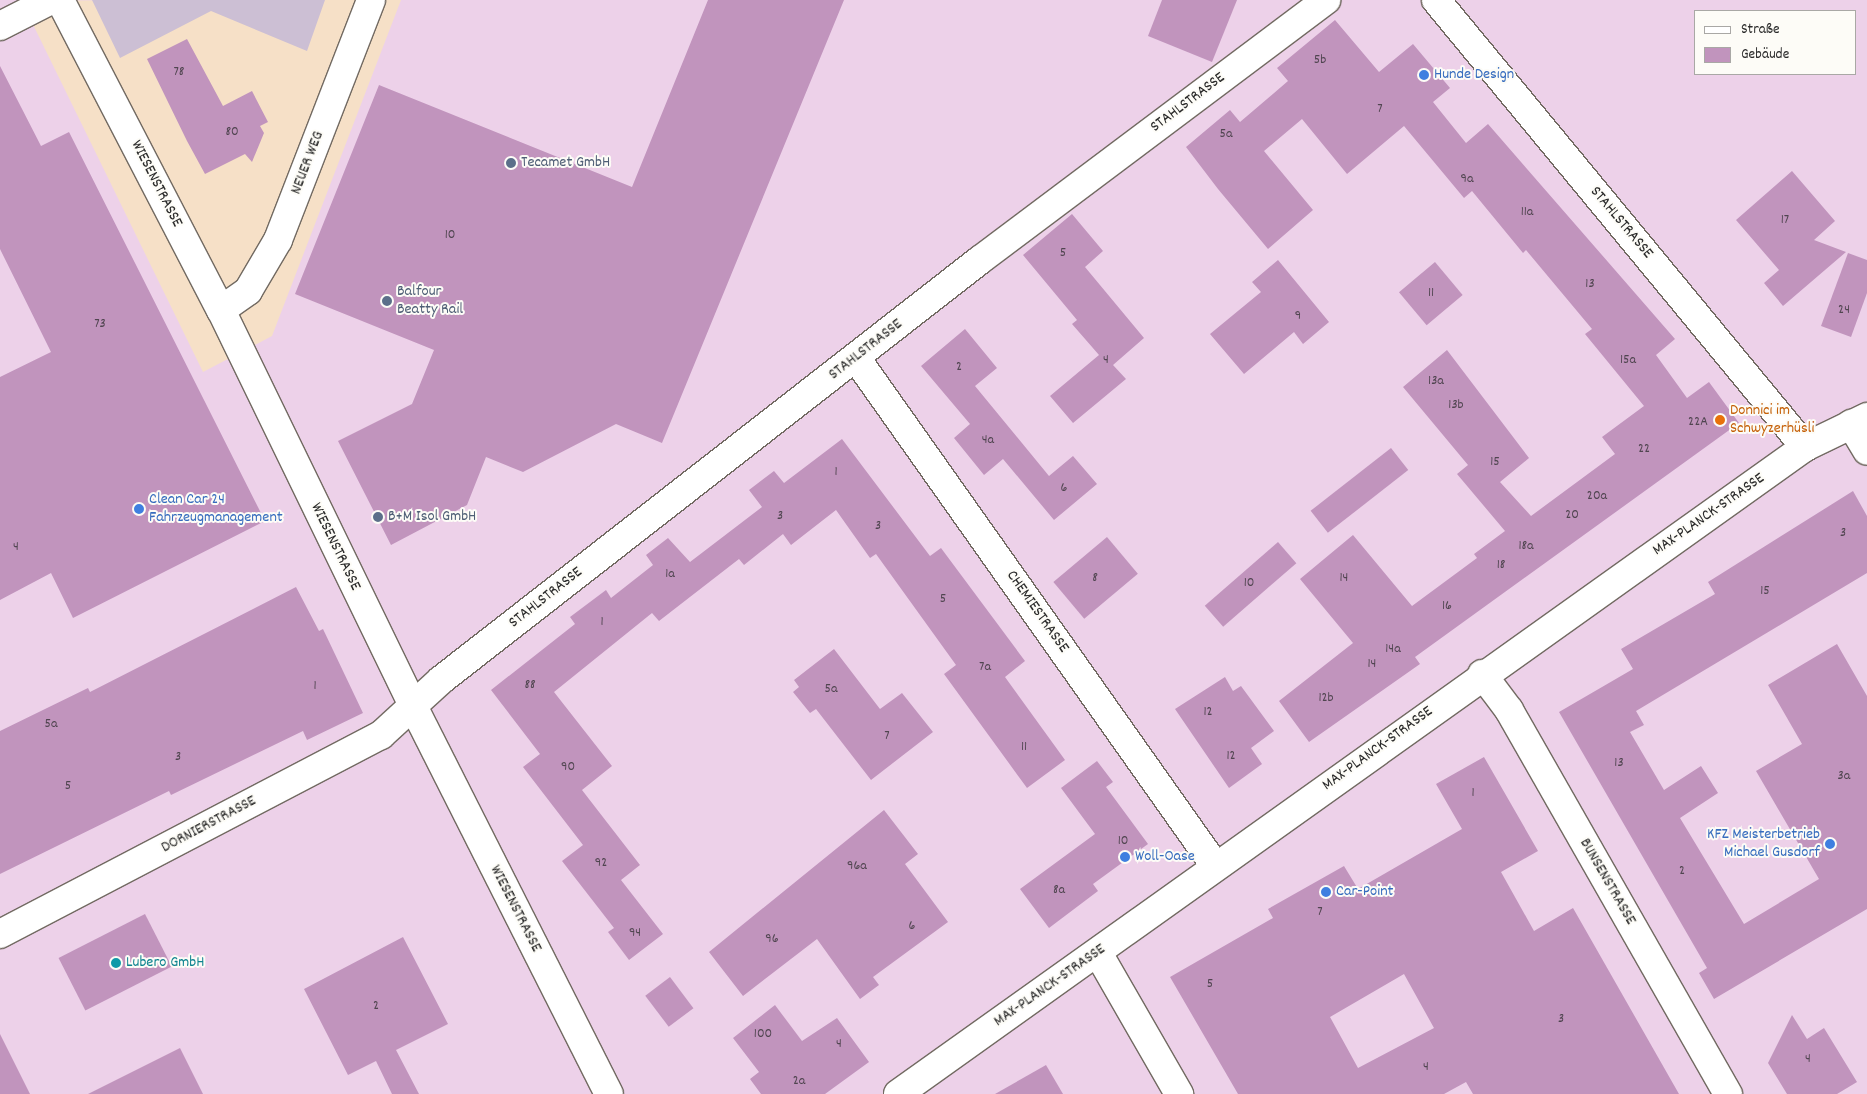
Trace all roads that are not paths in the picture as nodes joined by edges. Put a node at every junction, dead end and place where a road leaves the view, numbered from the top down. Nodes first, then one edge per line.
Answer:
1 (52, 0) edge
2 (60, 0) edge
3 (371, 0) edge
4 (1326, 0) edge
5 (1436, 0) edge
6 (0, 26) edge
7 (221, 310) junction
8 (856, 358) junction
9 (1859, 420) edge
10 (1805, 447) junction
11 (1867, 451) edge
12 (1482, 674) junction
13 (414, 708) junction
14 (1216, 867) junction
15 (0, 934) edge
16 (1098, 953) junction
17 (609, 1094) edge
18 (898, 1094) edge
19 (1180, 1094) edge
20 (1728, 1094) edge

1 - 6 street
2 - 7 street, WIESENSTRASSE
3 - 7 street, NEUER WEG
4 - 8 street, STAHLSTRASSE
5 - 10 street, STAHLSTRASSE
7 - 13 street, WIESENSTRASSE
8 - 13 street, STAHLSTRASSE
8 - 14 street, CHEMIESTRASSE
9 - 10 street, MAX-PLANCK-STRASSE
9 - 11 street
10 - 12 street, MAX-PLANCK-STRASSE
12 - 14 street, MAX-PLANCK-STRASSE
12 - 20 street, BUNSENSTRASSE
13 - 15 street, DORNIERSTRASSE
13 - 17 street, WIESENSTRASSE
14 - 16 street, MAX-PLANCK-STRASSE
16 - 18 street, MAX-PLANCK-STRASSE
16 - 19 street

